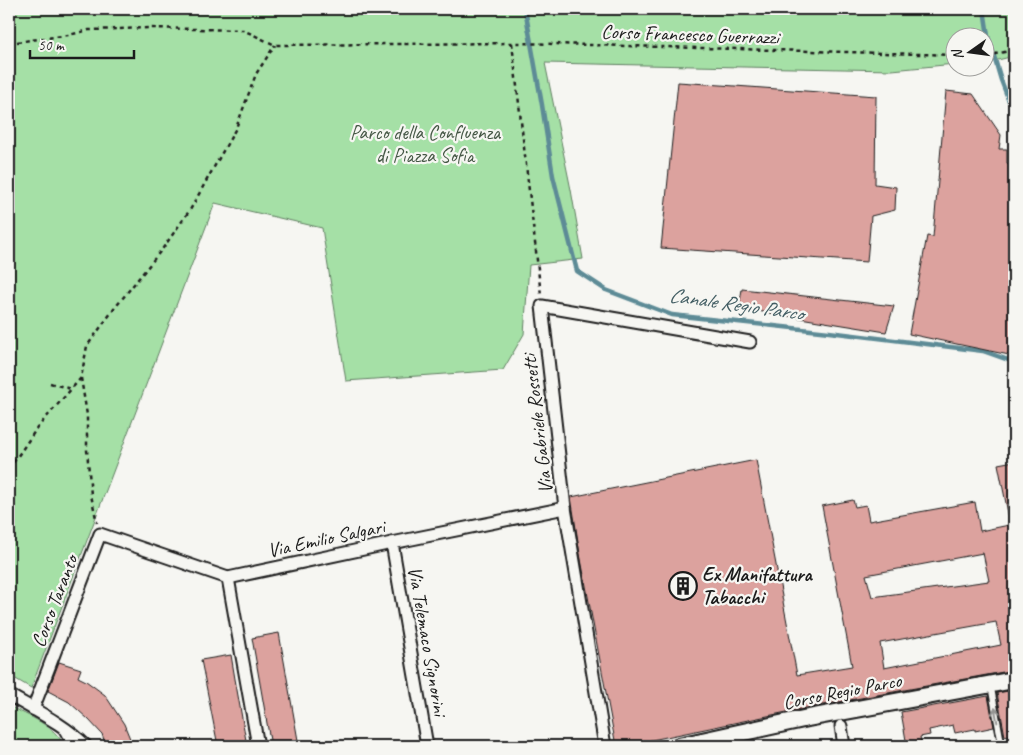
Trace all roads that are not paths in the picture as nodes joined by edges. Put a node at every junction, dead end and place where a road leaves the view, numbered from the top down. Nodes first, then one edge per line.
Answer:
1 (750, 342) dead end
2 (565, 508) junction
3 (392, 542) junction
4 (228, 578) junction
5 (1014, 680) edge
6 (991, 684) junction
7 (9, 695) edge
8 (33, 709) junction
9 (59, 724) junction
10 (840, 726) dead end
11 (71, 746) edge
12 (86, 746) edge
13 (258, 746) edge
14 (427, 746) edge
15 (605, 746) edge
16 (679, 746) edge
17 (844, 746) edge
18 (1002, 746) edge

1 - 2 street, Via Gabriele Rossetti
2 - 3 street, Via Emilio Salgari
2 - 15 street, Via Gabriele Rossetti
3 - 4 street, Via Emilio Salgari
3 - 14 street, Via Telemaco Signorini
4 - 8 street, Corso Taranto
4 - 13 street
5 - 6 street, Corso Regio Parco
6 - 16 street, Corso Regio Parco
18 -> 6 lane
7 - 8 street
8 - 9 street
9 - 11 lane
9 - 12 street
10 - 17 street

